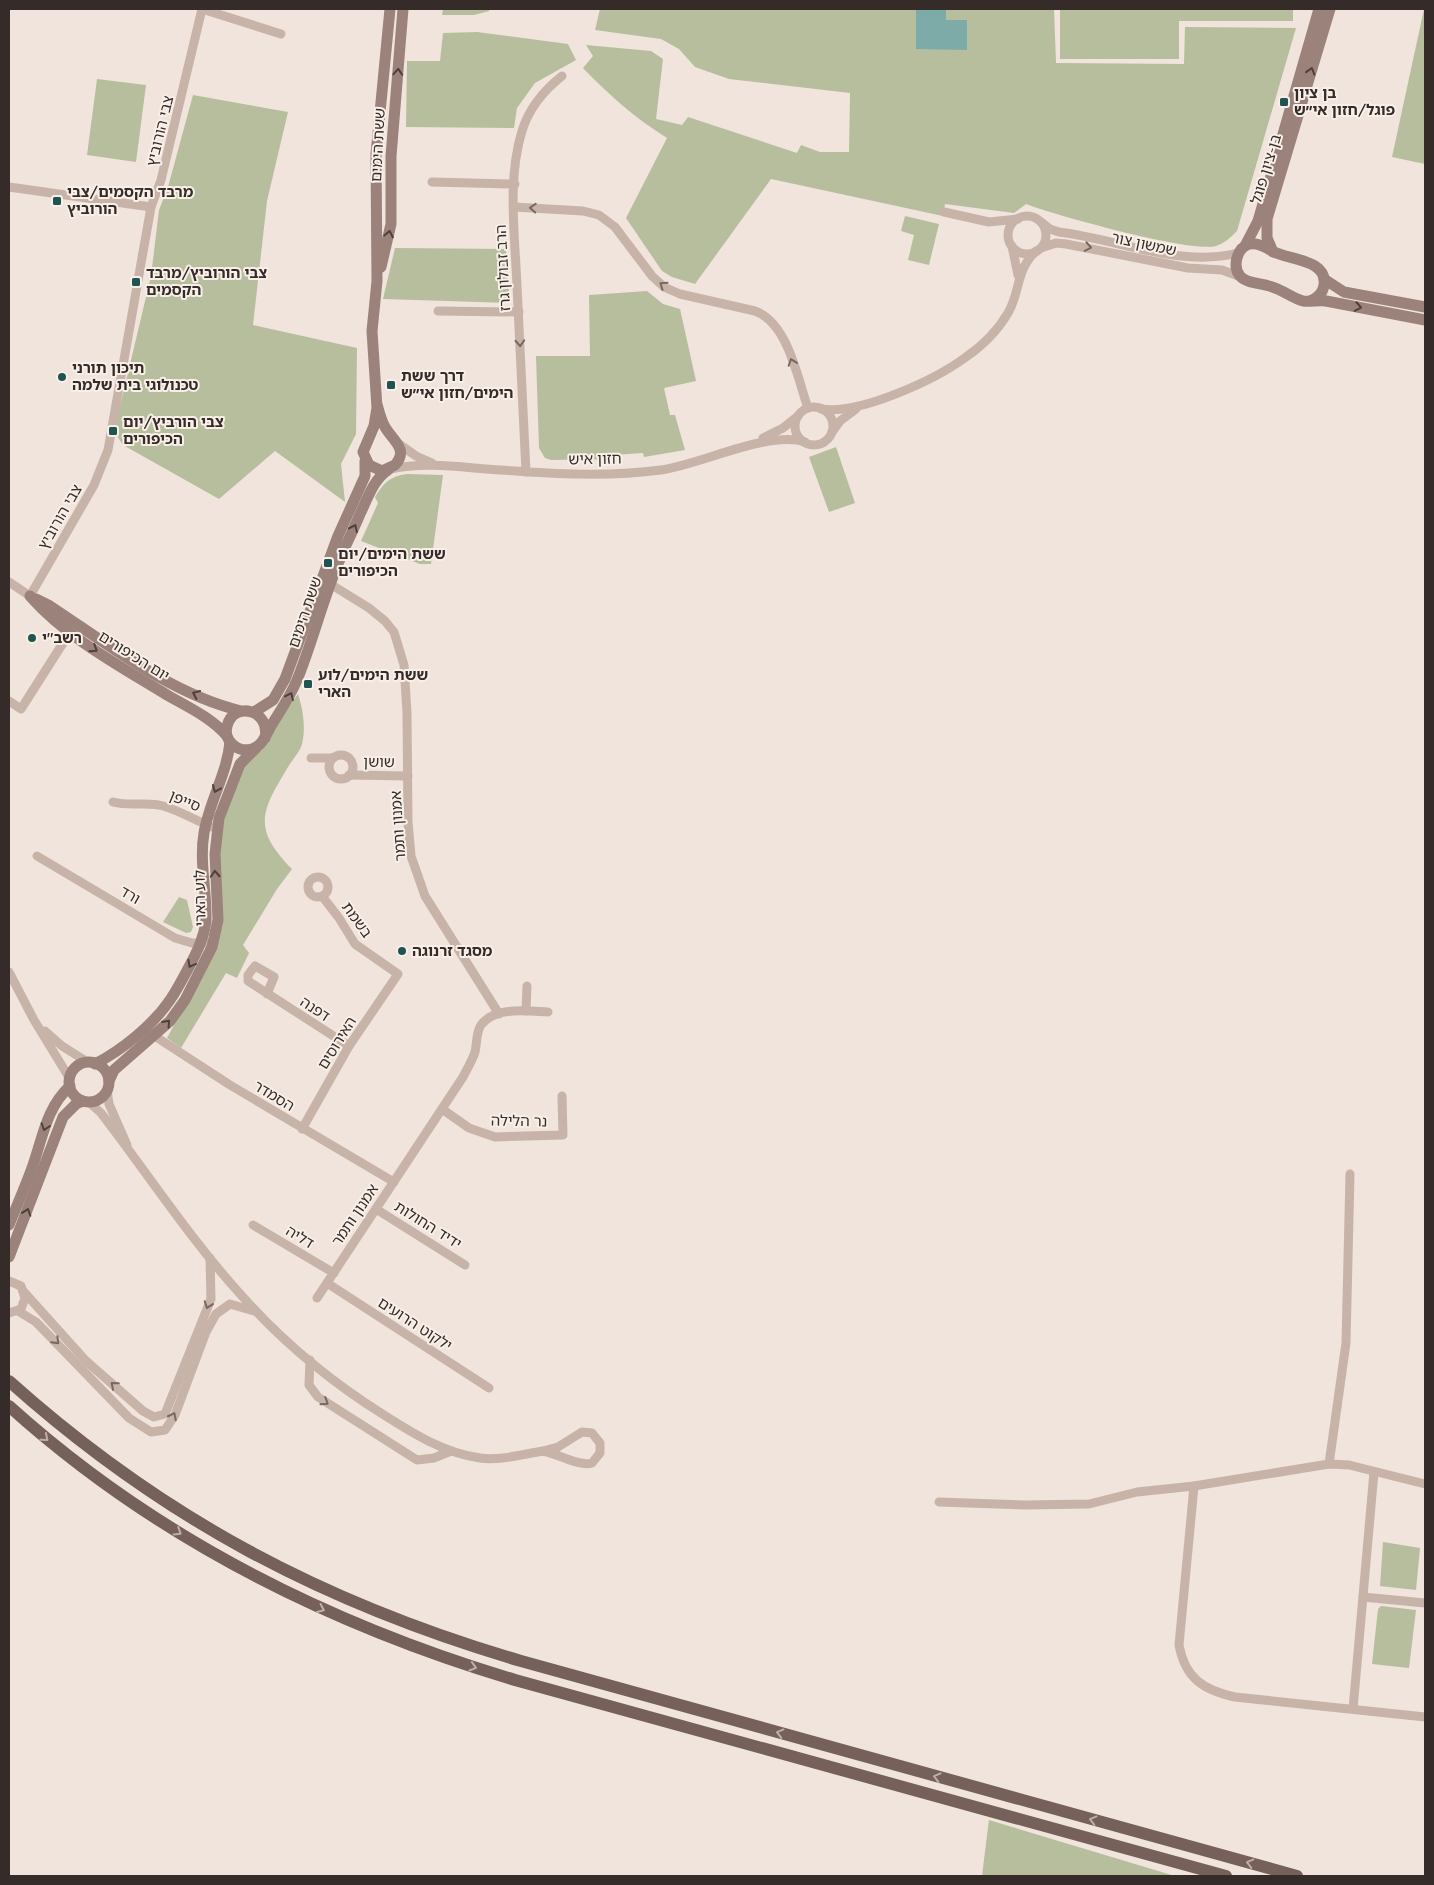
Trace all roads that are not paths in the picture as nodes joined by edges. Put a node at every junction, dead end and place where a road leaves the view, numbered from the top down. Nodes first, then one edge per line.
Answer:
1 (202, 9) edge
2 (390, 9) edge
3 (403, 9) edge
4 (1319, 9) edge
5 (1330, 9) edge
6 (282, 34) dead end
7 (562, 76) dead end
8 (432, 182) dead end
9 (515, 184) junction
10 (9, 187) edge
11 (152, 206) junction
12 (514, 207) junction
13 (944, 212) dead end
14 (1020, 218) junction
15 (989, 222) junction
16 (1041, 222) junction
17 (1011, 243) junction
18 (1038, 250) junction
19 (1242, 250) junction
20 (1273, 252) junction
21 (1241, 277) junction
22 (1324, 279) junction
23 (1018, 280) junction
24 (377, 281) junction
25 (1310, 301) junction
26 (1425, 307) edge
27 (438, 311) dead end
28 (519, 312) junction
29 (1425, 320) edge
30 (377, 404) junction
31 (865, 404) junction
32 (808, 408) junction
33 (821, 409) junction
34 (798, 416) junction
35 (832, 432) junction
36 (396, 440) junction
37 (367, 441) junction
38 (805, 442) junction
39 (741, 448) junction
40 (366, 461) junction
41 (446, 466) junction
42 (389, 469) junction
43 (526, 472) junction
44 (9, 582) edge
45 (326, 582) junction
46 (30, 596) junction
47 (70, 632) junction
48 (9, 701) edge
49 (242, 711) junction
50 (254, 712) junction
51 (265, 738) junction
52 (229, 739) junction
53 (256, 747) junction
54 (311, 758) dead end
55 (333, 758) junction
56 (349, 775) junction
57 (408, 776) junction
58 (112, 802) dead end
59 (205, 825) junction
60 (217, 829) junction
61 (37, 856) dead end
62 (322, 896) dead end
63 (201, 943) junction
64 (214, 943) junction
65 (9, 972) edge
66 (398, 974) joint
67 (527, 986) dead end
68 (267, 994) dead end
69 (526, 1011) junction
70 (548, 1012) dead end
71 (499, 1014) junction
72 (34, 1020) junction
73 (144, 1028) junction
74 (154, 1036) junction
75 (349, 1046) junction
76 (92, 1063) junction
77 (70, 1082) junction
78 (108, 1086) junction
79 (562, 1096) dead end
80 (86, 1102) junction
81 (442, 1110) junction
82 (302, 1129) junction
83 (129, 1150) junction
84 (1350, 1174) dead end
85 (394, 1182) junction
86 (376, 1209) junction
87 (9, 1225) edge
88 (253, 1225) dead end
89 (9, 1257) edge
90 (210, 1257) junction
91 (465, 1265) dead end
92 (334, 1273) junction
93 (9, 1281) edge
94 (327, 1283) junction
95 (24, 1292) junction
96 (317, 1298) dead end
97 (13, 1312) edge
98 (256, 1312) junction
99 (310, 1360) junction
100 (9, 1381) edge
101 (489, 1388) dead end
102 (9, 1406) edge
103 (451, 1451) junction
104 (543, 1451) junction
105 (1330, 1464) junction
106 (1374, 1472) junction
107 (1425, 1477) edge
108 (1415, 1481) junction
109 (1425, 1484) edge
110 (1194, 1486) junction
111 (939, 1502) dead end
112 (1363, 1597) junction
113 (1425, 1603) edge
114 (1353, 1709) junction
115 (1425, 1717) edge
116 (1226, 1876) edge
117 (1297, 1876) edge

1 - 6 street
1 - 11 street, צבי הורוביץ
2 - 24 street, ששת הימים
24 -> 3 street, ששת הימים
4 - 19 street, בן-ציון פוגל
20 -> 5 street, בן-ציון פוגל
7 - 9 street, הרב זבולון גרז
8 - 9 street
9 - 12 street, הרב זבולון גרז
10 - 11 street
11 - 46 street, צבי הורוביץ
12 - 28 street, הרב זבולון גרז
32 -> 12 street
13 - 15 street
14 - 15 street
14 - 16 street
14 - 17 street
15 - 17 street
16 - 18 street
16 - 19 street, שמשון צור
17 - 18 street
17 - 23 street
18 -> 21 street, שמשון צור
18 - 23 street
19 - 20 street
19 - 21 street
20 - 22 street
21 - 25 street
22 - 25 street
22 - 26 street
23 - 31 street
24 - 30 street, ששת הימים
25 -> 29 street
27 - 28 street
28 -> 43 street, הרב זבולון גרז
30 - 36 street, ששת הימים
30 - 37 street, ששת הימים
31 - 33 street
31 - 35 street
32 - 33 street
32 - 34 street
33 - 35 street
34 - 38 street
34 - 39 street, חזון איש
35 - 38 street
36 - 37 street
36 - 41 street, חזון איש
36 - 42 street
37 - 40 street
38 - 39 street, חזון איש
39 - 43 street, חזון איש
40 - 42 street
40 - 45 street, ששת הימים
41 - 42 street, חזון איש
41 - 43 street, חזון איש
45 -> 42 street, ששת הימים
44 - 46 street, יום הכיפורים
45 - 50 street, ששת הימים
51 -> 45 street, ששת הימים
45 - 57 street, אמנון ותמר
46 - 47 street, יום הכיפורים
49 -> 46 street, יום הכיפורים
47 - 48 street
47 -> 52 street, יום הכיפורים
49 - 50 street
49 - 52 street
50 - 51 street
51 - 53 street
52 - 53 street
52 -> 59 street, לוע הארי
53 - 60 street, לוע הארי
54 - 55 street
55 - 56 street
55 - 56 street
56 - 57 street, שושן
57 - 71 street, אמנון ותמר
58 - 59 street, סייפן
59 - 60 street, סייפן
59 - 63 street, לוע הארי
64 -> 60 street, לוע הארי
61 - 63 street, ורד
62 - 66 street, בשמת
63 - 64 street, ורד
63 -> 73 street, לוע הארי
74 -> 64 street, לוע הארי
65 - 72 street
66 - 75 street, האירוסים
67 - 69 street
68 - 75 street, דפנה
69 - 70 street
69 - 71 street
71 - 81 street, אמנון ותמר
72 - 76 street
72 - 77 street
73 - 74 street, הסמדר
73 - 76 street, לוע הארי
74 - 78 street, לוע הארי
74 - 82 street, הסמדר
75 - 82 street, האירוסים
76 - 77 street
76 - 78 street
77 - 80 street
77 -> 87 street
78 - 80 street
78 - 83 street
79 - 81 street, נר הלילה
80 - 83 street
89 -> 80 street
81 - 85 street, אמנון ותמר
82 - 85 street, הסמדר
83 - 90 street
84 - 105 street
85 - 86 street, אמנון ותמר
86 - 91 street, ידיד החולות
86 - 92 street, אמנון ותמר
88 - 92 street, דליה
90 -> 95 street
90 - 98 street
92 - 94 street, אמנון ותמר
93 - 95 street
94 - 96 street, אמנון ותמר
94 - 101 street, ילקוט הרועים
95 - 97 street
97 -> 98 street
98 - 99 street
99 - 103 street
99 -> 103 street
117 -> 100 main road
102 -> 116 main road
103 - 104 street
104 - 104 street
105 - 106 street
105 - 110 street
106 - 108 street
106 - 112 street
107 - 108 street
108 - 109 street
110 - 111 street
110 - 114 street
112 - 113 street
112 - 114 street
114 - 115 street

